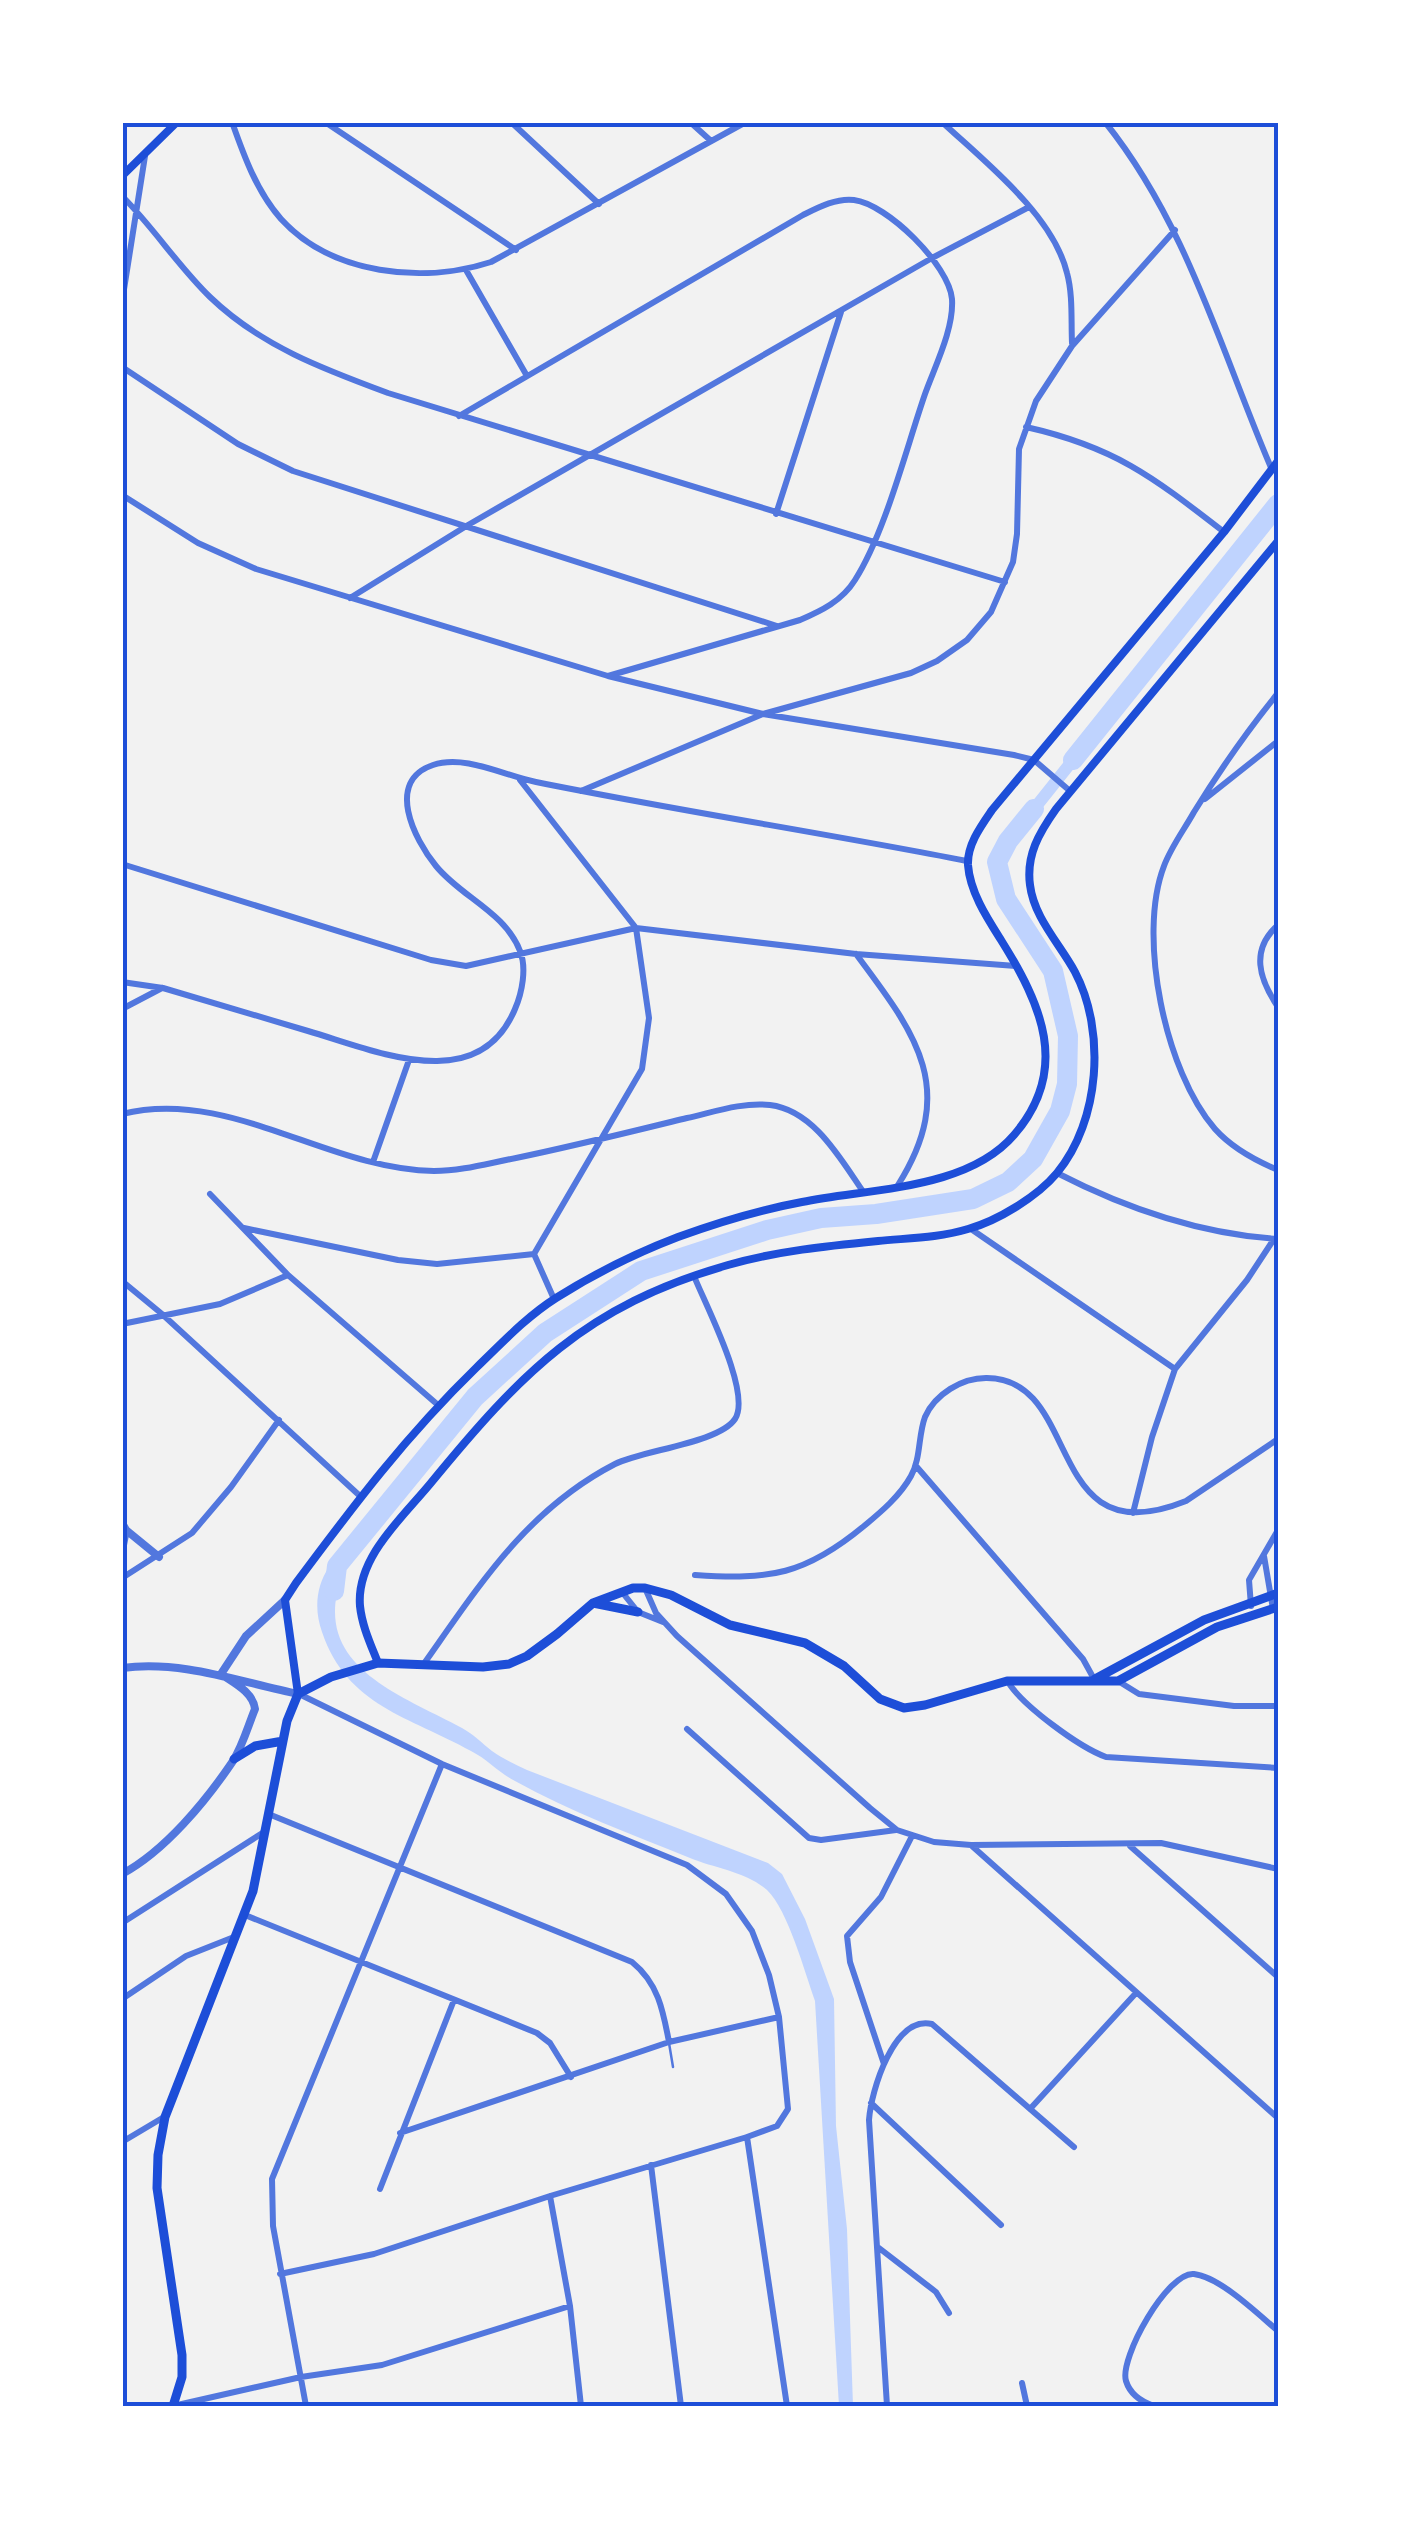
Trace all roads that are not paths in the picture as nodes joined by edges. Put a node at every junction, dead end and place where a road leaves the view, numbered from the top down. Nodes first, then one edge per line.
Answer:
1 (164, 122) edge
2 (177, 122) edge
3 (232, 122) edge
4 (325, 122) edge
5 (511, 122) edge
6 (690, 122) edge
7 (746, 122) edge
8 (942, 122) edge
9 (1105, 122) edge
10 (166, 134) junction
11 (710, 140) junction
12 (145, 156) junction
13 (122, 176) edge
14 (122, 196) edge
15 (598, 204) junction
16 (1028, 208) junction
17 (137, 211) junction
18 (1175, 230) junction
19 (517, 250) junction
20 (932, 258) junction
21 (466, 270) junction
22 (122, 302) edge
23 (841, 311) junction
24 (1072, 346) junction
25 (122, 367) edge
26 (527, 376) junction
27 (460, 416) junction
28 (1026, 427) junction
29 (592, 457) junction
30 (1278, 461) edge
31 (1272, 470) junction
32 (122, 495) edge
33 (776, 514) junction
34 (468, 525) junction
35 (1224, 532) junction
36 (1278, 541) edge
37 (872, 544) junction
38 (1005, 582) junction
39 (350, 598) junction
40 (778, 626) junction
41 (608, 676) junction
42 (1278, 693) edge
43 (762, 714) junction
44 (1278, 741) edge
45 (1036, 762) junction
46 (520, 779) junction
47 (1068, 789) junction
48 (580, 791) junction
49 (1200, 802) junction
50 (967, 861) junction
51 (122, 864) edge
52 (1278, 925) edge
53 (636, 928) junction
54 (522, 952) junction
55 (856, 954) junction
56 (1017, 966) junction
57 (122, 982) edge
58 (163, 988) junction
59 (1278, 1007) edge
60 (122, 1009) edge
61 (409, 1060) junction
62 (122, 1114) edge
63 (603, 1140) junction
64 (373, 1162) junction
65 (1278, 1170) edge
66 (1056, 1173) junction
67 (898, 1185) junction
68 (862, 1190) junction
69 (210, 1194) dead end
70 (243, 1228) junction
71 (970, 1229) junction
72 (1276, 1239) edge
73 (534, 1254) junction
74 (288, 1275) junction
75 (694, 1276) junction
76 (122, 1281) edge
77 (554, 1299) junction
78 (162, 1314) junction
79 (122, 1324) edge
80 (1174, 1369) junction
81 (438, 1405) junction
82 (280, 1420) junction
83 (1278, 1438) edge
84 (916, 1466) junction
85 (360, 1496) junction
86 (1133, 1513) junction
87 (124, 1527) edge
88 (1278, 1530) edge
89 (122, 1550) edge
90 (1264, 1554) junction
91 (159, 1557) junction
92 (695, 1576) dead end
93 (122, 1578) edge
94 (645, 1588) junction
95 (621, 1590) junction
96 (1275, 1594) edge
97 (285, 1600) junction
98 (1250, 1601) junction
99 (593, 1603) junction
100 (1276, 1608) edge
101 (638, 1612) junction
102 (1253, 1614) junction
103 (664, 1623) junction
104 (378, 1663) junction
105 (423, 1665) junction
106 (122, 1668) edge
107 (221, 1674) junction
108 (1094, 1679) junction
109 (1007, 1681) junction
110 (1118, 1681) junction
111 (298, 1694) junction
112 (1278, 1706) edge
113 (686, 1730) dead end
114 (283, 1741) junction
115 (234, 1760) junction
116 (442, 1764) junction
117 (1278, 1768) edge
118 (271, 1815) junction
119 (266, 1830) junction
120 (897, 1830) junction
121 (912, 1836) junction
122 (972, 1845) junction
123 (1130, 1845) junction
124 (399, 1865) junction
125 (1278, 1869) edge
126 (122, 1874) edge
127 (245, 1915) junction
128 (122, 1923) edge
129 (238, 1936) junction
130 (360, 1961) junction
131 (1278, 1977) edge
132 (1136, 1992) junction
133 (122, 2000) edge
134 (454, 2000) junction
135 (779, 2017) junction
136 (669, 2042) junction
137 (884, 2064) junction
138 (673, 2067) dead end
139 (571, 2076) junction
140 (870, 2103) junction
141 (1030, 2108) junction
142 (165, 2116) junction
143 (1278, 2118) edge
144 (400, 2133) junction
145 (747, 2137) junction
146 (122, 2142) edge
147 (1074, 2147) dead end
148 (652, 2165) junction
149 (380, 2189) dead end
150 (550, 2196) junction
151 (1001, 2225) dead end
152 (880, 2248) junction
153 (280, 2274) junction
154 (570, 2306) junction
155 (949, 2313) dead end
156 (1278, 2331) edge
157 (301, 2377) junction
158 (1022, 2383) dead end
159 (172, 2406) edge
160 (306, 2406) edge
161 (581, 2406) edge
162 (681, 2406) edge
163 (787, 2406) edge
164 (887, 2406) edge
165 (1027, 2406) edge
166 (1154, 2406) edge

1 - 10 street
2 - 10 main road
3 - 21 street
4 - 19 street
5 - 15 street
6 - 11 street
7 - 11 street
8 - 16 street
9 - 18 street
10 - 12 main road
11 - 15 street
12 - 13 main road
12 - 17 street
14 - 17 street
15 - 19 street
16 - 20 street
16 - 24 street
17 - 22 street
17 - 27 street
18 - 24 street
18 - 31 street
19 - 21 street
20 - 23 street
20 - 26 street
20 - 37 street
21 - 26 street
23 - 29 street
23 - 33 street
24 - 28 street
25 - 34 street
26 - 27 street
27 - 29 street
28 - 35 street
28 - 38 street
29 - 33 street
29 - 34 street
30 - 31 main road
31 - 35 main road
32 - 39 street
33 - 37 street
34 - 39 street
34 - 40 street
35 - 45 main road
36 - 47 main road
37 - 38 street
37 - 40 street
38 - 43 street
39 - 41 street
40 - 41 street
41 - 43 street
42 - 49 street
43 - 45 street
43 - 48 street
44 - 49 street
45 - 47 street
45 - 50 main road
46 - 48 street
46 - 53 street
46 - 54 street
47 - 66 main road
48 - 50 street
49 - 65 street
50 - 56 main road
51 - 54 street
52 - 59 street
53 - 54 street
53 - 55 street
53 - 63 street
54 - 61 street
55 - 56 street
55 - 67 street
56 - 67 main road
57 - 58 street
58 - 60 street
58 - 61 street
61 - 64 street
62 - 64 street
63 - 64 street
63 - 68 street
63 - 73 street
66 - 71 main road
66 - 72 street
67 - 68 main road
68 - 77 main road
69 - 70 street
70 - 73 street
70 - 74 street
71 - 75 main road
71 - 80 street
72 - 80 street
73 - 77 street
74 - 78 street
74 - 81 street
75 - 104 main road
75 - 105 street
76 - 78 street
77 - 81 main road
78 - 79 street
78 - 82 street
80 - 86 street
81 - 85 main road
82 - 85 street
82 - 91 street
83 - 86 street
84 - 86 street
84 - 92 street
84 - 108 street
85 - 97 main road
87 - 89 street
87 - 91 street
88 - 90 street
90 - 96 street
90 - 98 street
91 - 93 street
94 - 95 main road
94 - 103 street
94 - 109 main road
95 - 99 main road
95 - 101 street
96 - 98 main road
96 - 100 street
97 - 107 street
97 - 111 main road
98 - 102 street
98 - 108 main road
99 - 101 main road
99 - 105 main road
100 - 102 main road
101 - 103 street
102 - 110 main road
103 - 120 street
104 - 105 main road
104 - 111 main road
106 - 107 street
107 - 111 street
107 - 115 street
108 - 109 main road
108 - 110 main road
109 - 117 street
110 - 112 street
111 - 114 main road
111 - 116 street
113 - 120 street
114 - 115 main road
114 - 118 main road
115 - 126 street
116 - 124 street
116 - 135 street
118 - 119 main road
118 - 124 street
119 - 127 main road
119 - 128 street
120 - 121 street
121 - 122 street
121 - 137 street
122 - 123 street
122 - 132 street
123 - 125 street
123 - 131 street
124 - 130 street
124 - 136 street
127 - 129 main road
127 - 130 street
129 - 133 street
129 - 142 main road
130 - 134 street
130 - 153 street
132 - 141 street
132 - 143 street
134 - 139 street
134 - 144 street
135 - 136 street
135 - 145 street
136 - 138 lane
136 - 139 street
137 - 140 street
137 - 141 street
139 - 144 street
140 - 151 street
140 - 152 street
141 - 147 street
142 - 146 street
142 - 159 main road
144 - 149 street
145 - 148 street
145 - 163 street
148 - 150 street
148 - 162 street
150 - 153 street
150 - 154 street
152 - 155 street
152 - 164 street
153 - 157 street
154 - 157 street
154 - 161 street
156 - 166 street
157 - 159 street
157 - 160 street
158 - 165 street

